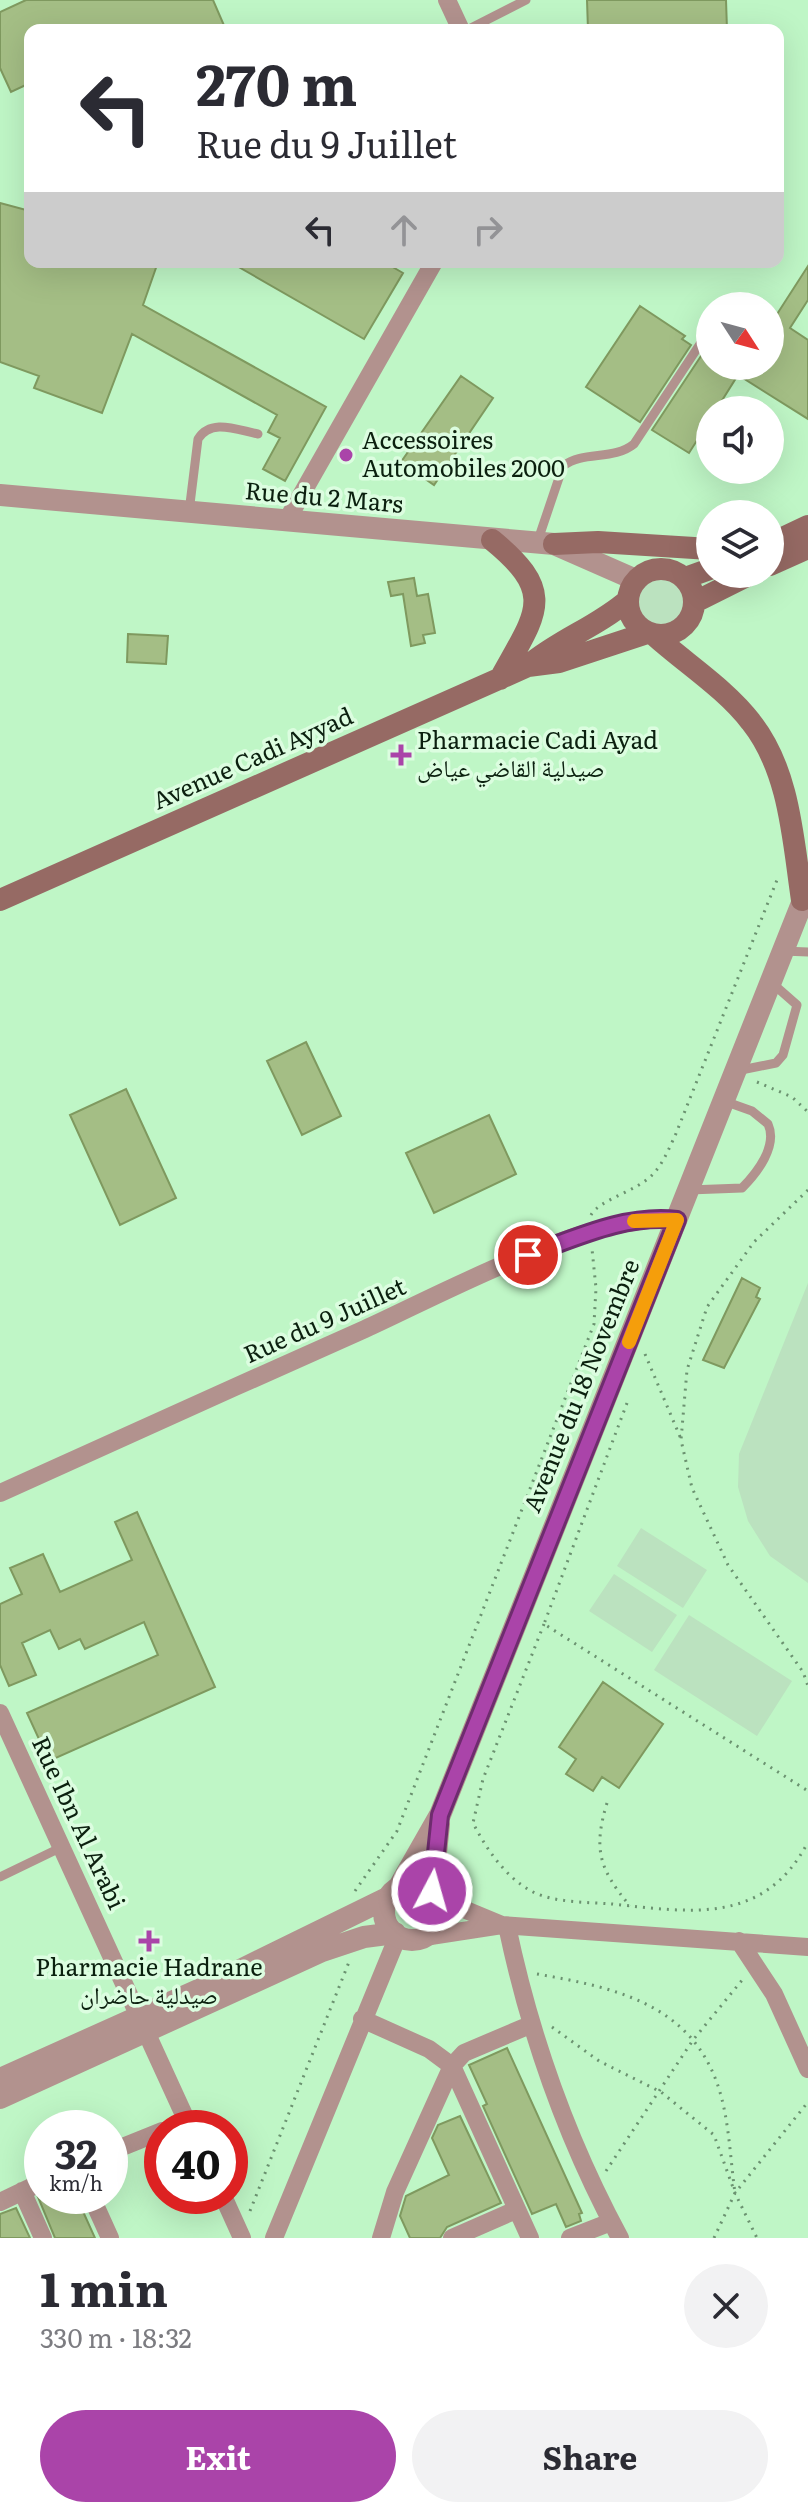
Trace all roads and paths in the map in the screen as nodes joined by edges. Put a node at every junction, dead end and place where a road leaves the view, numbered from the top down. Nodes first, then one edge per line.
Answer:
1 (447, 0) edge
2 (526, 0) edge
3 (461, 24) edge
4 (476, 24) edge
5 (431, 268) edge
6 (696, 350) edge
7 (258, 434) dead end
8 (0, 495) edge
9 (189, 512) junction
10 (287, 520) junction
11 (808, 526) edge
12 (784, 537) edge
13 (492, 540) junction
14 (546, 543) junction
15 (696, 548) edge
16 (808, 548) edge
17 (784, 559) edge
18 (696, 574) edge
19 (685, 578) junction
20 (723, 588) edge
21 (632, 590) junction
22 (695, 602) junction
23 (651, 634) junction
24 (528, 666) junction
25 (500, 679) junction
26 (781, 870) dead end
27 (805, 894) edge
28 (0, 900) edge
29 (781, 951) junction
30 (808, 952) edge
31 (769, 981) junction
32 (735, 1071) junction
33 (724, 1101) junction
34 (808, 1112) edge
35 (689, 1190) junction
36 (808, 1190) edge
37 (677, 1220) junction
38 (588, 1234) junction
39 (640, 1369) dead end
40 (629, 1397) dead end
41 (681, 1440) junction
42 (0, 1493) edge
43 (544, 1624) junction
44 (808, 1686) edge
45 (0, 1713) edge
46 (808, 1791) edge
47 (607, 1803) dead end
48 (440, 1815) junction
49 (808, 1842) edge
50 (62, 1847) junction
51 (0, 1877) edge
52 (394, 1892) junction
53 (434, 1895) junction
54 (630, 1906) junction
55 (505, 1926) junction
56 (354, 1929) junction
57 (396, 1934) junction
58 (424, 1937) junction
59 (739, 1941) junction
60 (808, 1947) edge
61 (756, 1964) junction
62 (516, 1970) junction
63 (362, 2019) junction
64 (144, 2023) junction
65 (530, 2025) junction
66 (550, 2025) dead end
67 (693, 2040) junction
68 (452, 2066) junction
69 (808, 2069) edge
70 (0, 2079) edge
71 (661, 2092) junction
72 (0, 2098) edge
73 (808, 2102) edge
74 (176, 2110) edge
75 (595, 2187) junction
76 (22, 2191) joint
77 (735, 2193) junction
78 (0, 2202) edge
79 (516, 2210) junction
80 (99, 2214) edge
81 (231, 2214) edge
82 (616, 2230) edge
83 (241, 2237) edge
84 (43, 2238) edge
85 (110, 2238) edge
86 (274, 2238) edge
87 (381, 2238) edge
88 (452, 2238) edge
89 (530, 2238) edge
90 (570, 2238) edge
91 (712, 2238) edge
92 (757, 2238) edge

1 - 3 street
2 - 4 lane
5 - 10 street
6 - 14 lane
7 - 9 lane
8 - 9 street, Rue du 2 Mars
9 - 10 street, Rue du 2 Mars
10 - 13 street, Rue du 2 Mars
11 - 12 main road
13 - 14 street, Rue du 2 Mars
13 - 25 main road
14 - 15 main road
14 - 21 street, Rue du 2 Mars
16 - 17 main road
18 - 19 main road
19 - 21 main road
19 - 22 main road
20 - 22 main road
21 - 23 main road
21 - 24 main road, Avenue Cadi Ayyad
22 - 23 main road
23 - 24 main road, Avenue Cadi Ayyad
23 - 27 main road
24 - 25 main road, Avenue Cadi Ayyad
25 - 28 main road, Avenue Cadi Ayyad
26 - 38 path
27 - 29 street, Avenue du 18 Novembre
29 - 30 lane
29 - 31 street, Avenue du 18 Novembre
31 - 32 street, Avenue du 18 Novembre
31 - 32 lane
32 - 33 street, Avenue du 18 Novembre
32 - 34 path
33 - 35 street, Avenue du 18 Novembre
33 - 35 lane
35 - 37 street, Avenue du 18 Novembre
36 - 41 path
37 - 38 street, Rue du 9 Juillet
37 - 48 street, Avenue du 18 Novembre
38 - 42 street, Rue du 9 Juillet
38 - 56 path
39 - 41 path
40 - 43 path
41 - 44 path
43 - 46 path
43 - 54 path
45 - 50 street, Rue Ibn Al Arabi
47 - 54 path
48 - 52 street, Avenue du 18 Novembre
48 - 53 street, Avenue du 18 Novembre
49 - 54 path
50 - 51 lane
50 - 64 street, Rue Ibn Al Arabi
52 - 53 street
52 - 56 street
52 - 57 street
53 - 55 street
53 - 58 street
55 - 58 street
55 - 59 street
55 - 62 street
56 - 57 street
56 - 64 street
56 - 83 path
57 - 58 street
57 - 63 street
59 - 60 street
59 - 61 street
61 - 67 path
61 - 69 street
62 - 65 street
62 - 67 path
63 - 68 street
63 - 86 street
64 - 70 street
64 - 72 street
64 - 74 street, Rue Ibn Al Arabi
65 - 68 street
65 - 75 street
66 - 71 path
67 - 71 path
67 - 77 path
68 - 79 street
68 - 87 street
71 - 75 path
71 - 77 path
73 - 77 path
75 - 82 street
76 - 78 street
76 - 84 street
77 - 91 path
77 - 92 path
79 - 88 street
79 - 89 street
80 - 85 street
81 - 83 street
82 - 90 street

